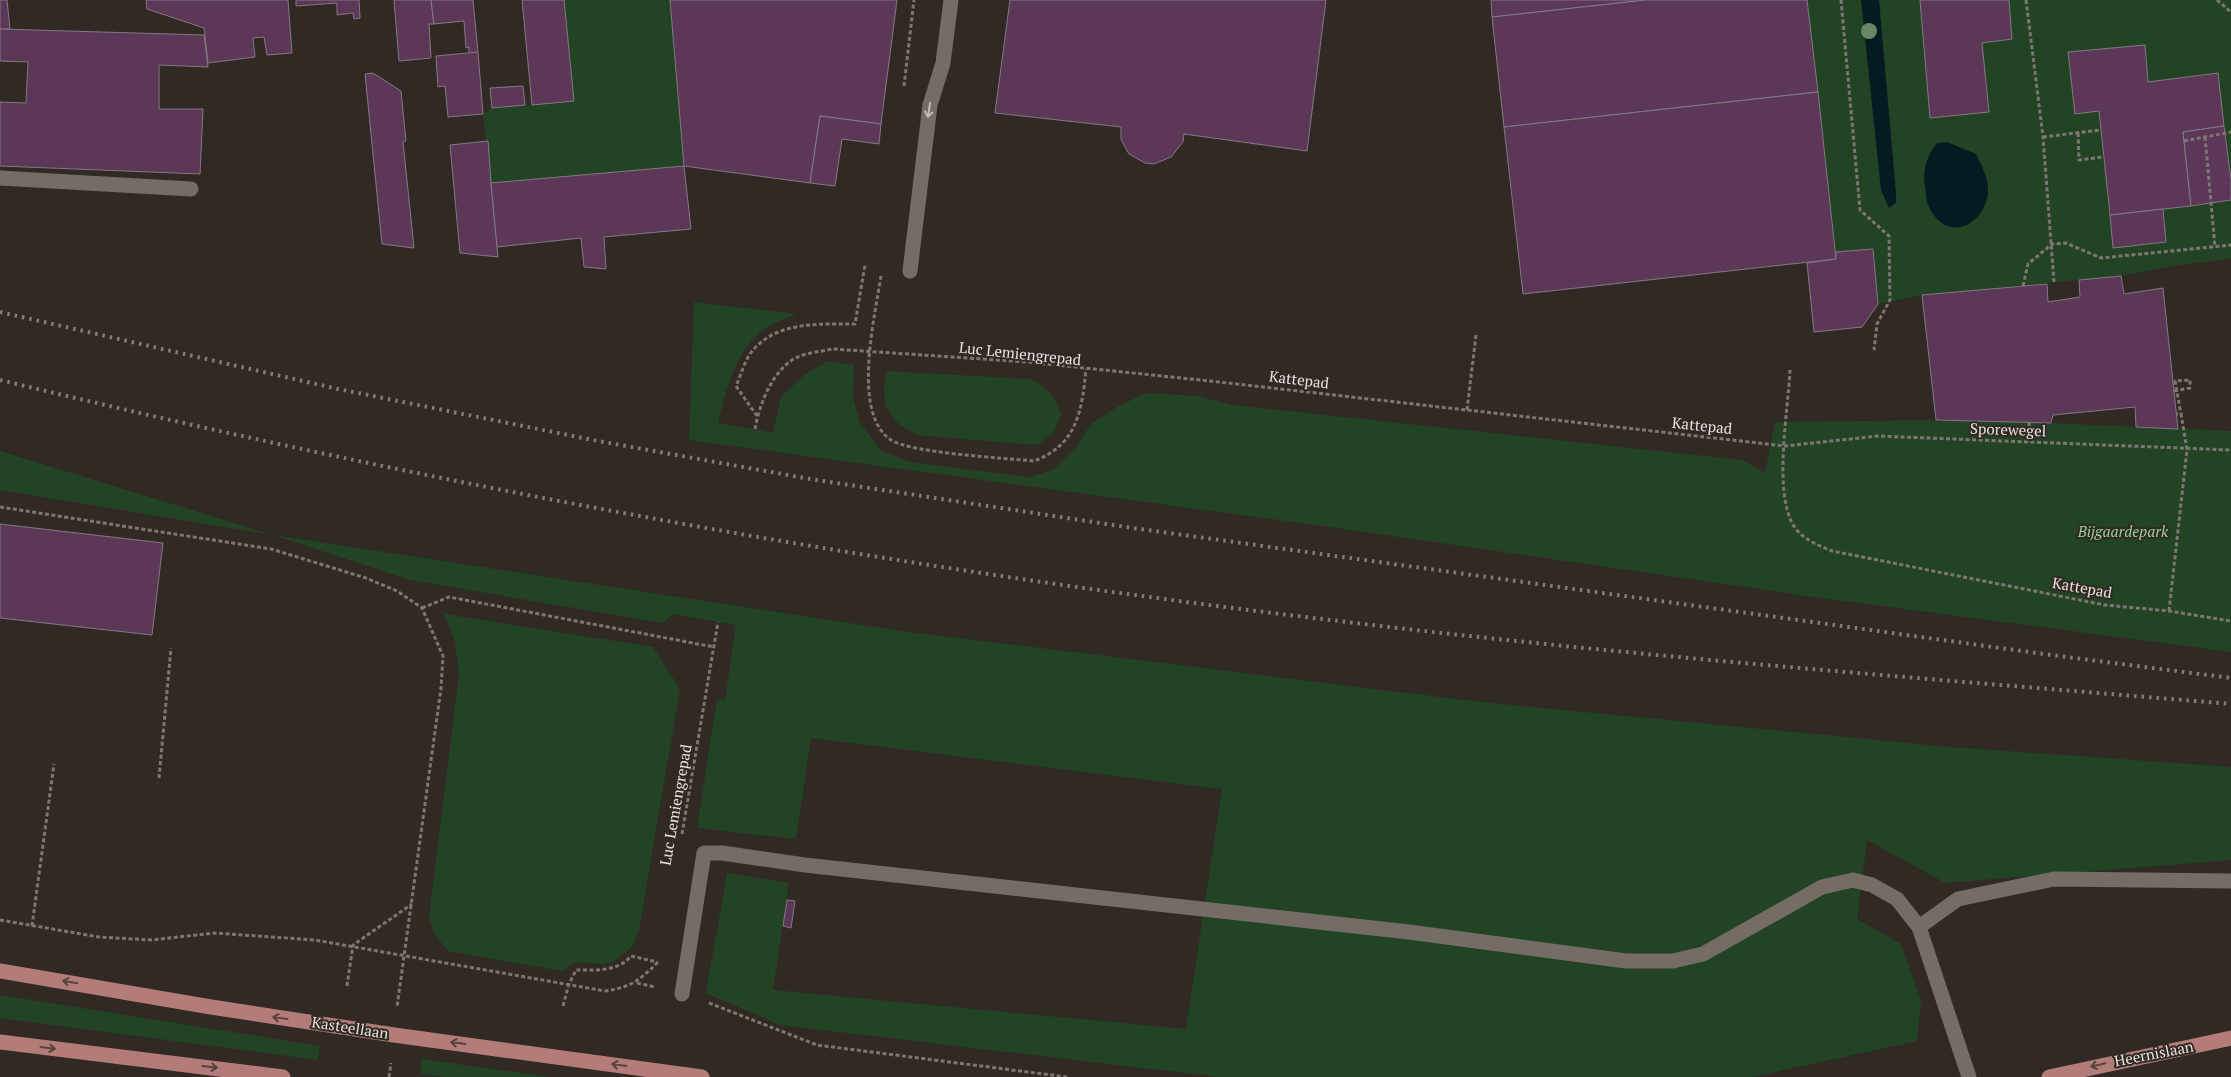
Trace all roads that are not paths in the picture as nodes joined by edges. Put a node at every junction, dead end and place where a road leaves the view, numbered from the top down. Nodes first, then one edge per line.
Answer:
1 (951, 0) edge
2 (0, 178) edge
3 (191, 189) dead end
4 (910, 271) dead end
5 (2231, 881) edge
6 (1919, 928) junction
7 (0, 970) edge
8 (682, 994) road end
9 (2231, 1038) edge
10 (0, 1042) edge
11 (283, 1077) edge
12 (702, 1077) edge
13 (1970, 1077) edge
14 (2049, 1077) edge

1 -> 4 lane
2 - 3 lane
5 - 6 lane
6 - 8 lane
6 - 13 lane
12 -> 7 main road, Kasteellaan
9 -> 14 main road, Heernislaan
10 -> 11 main road

